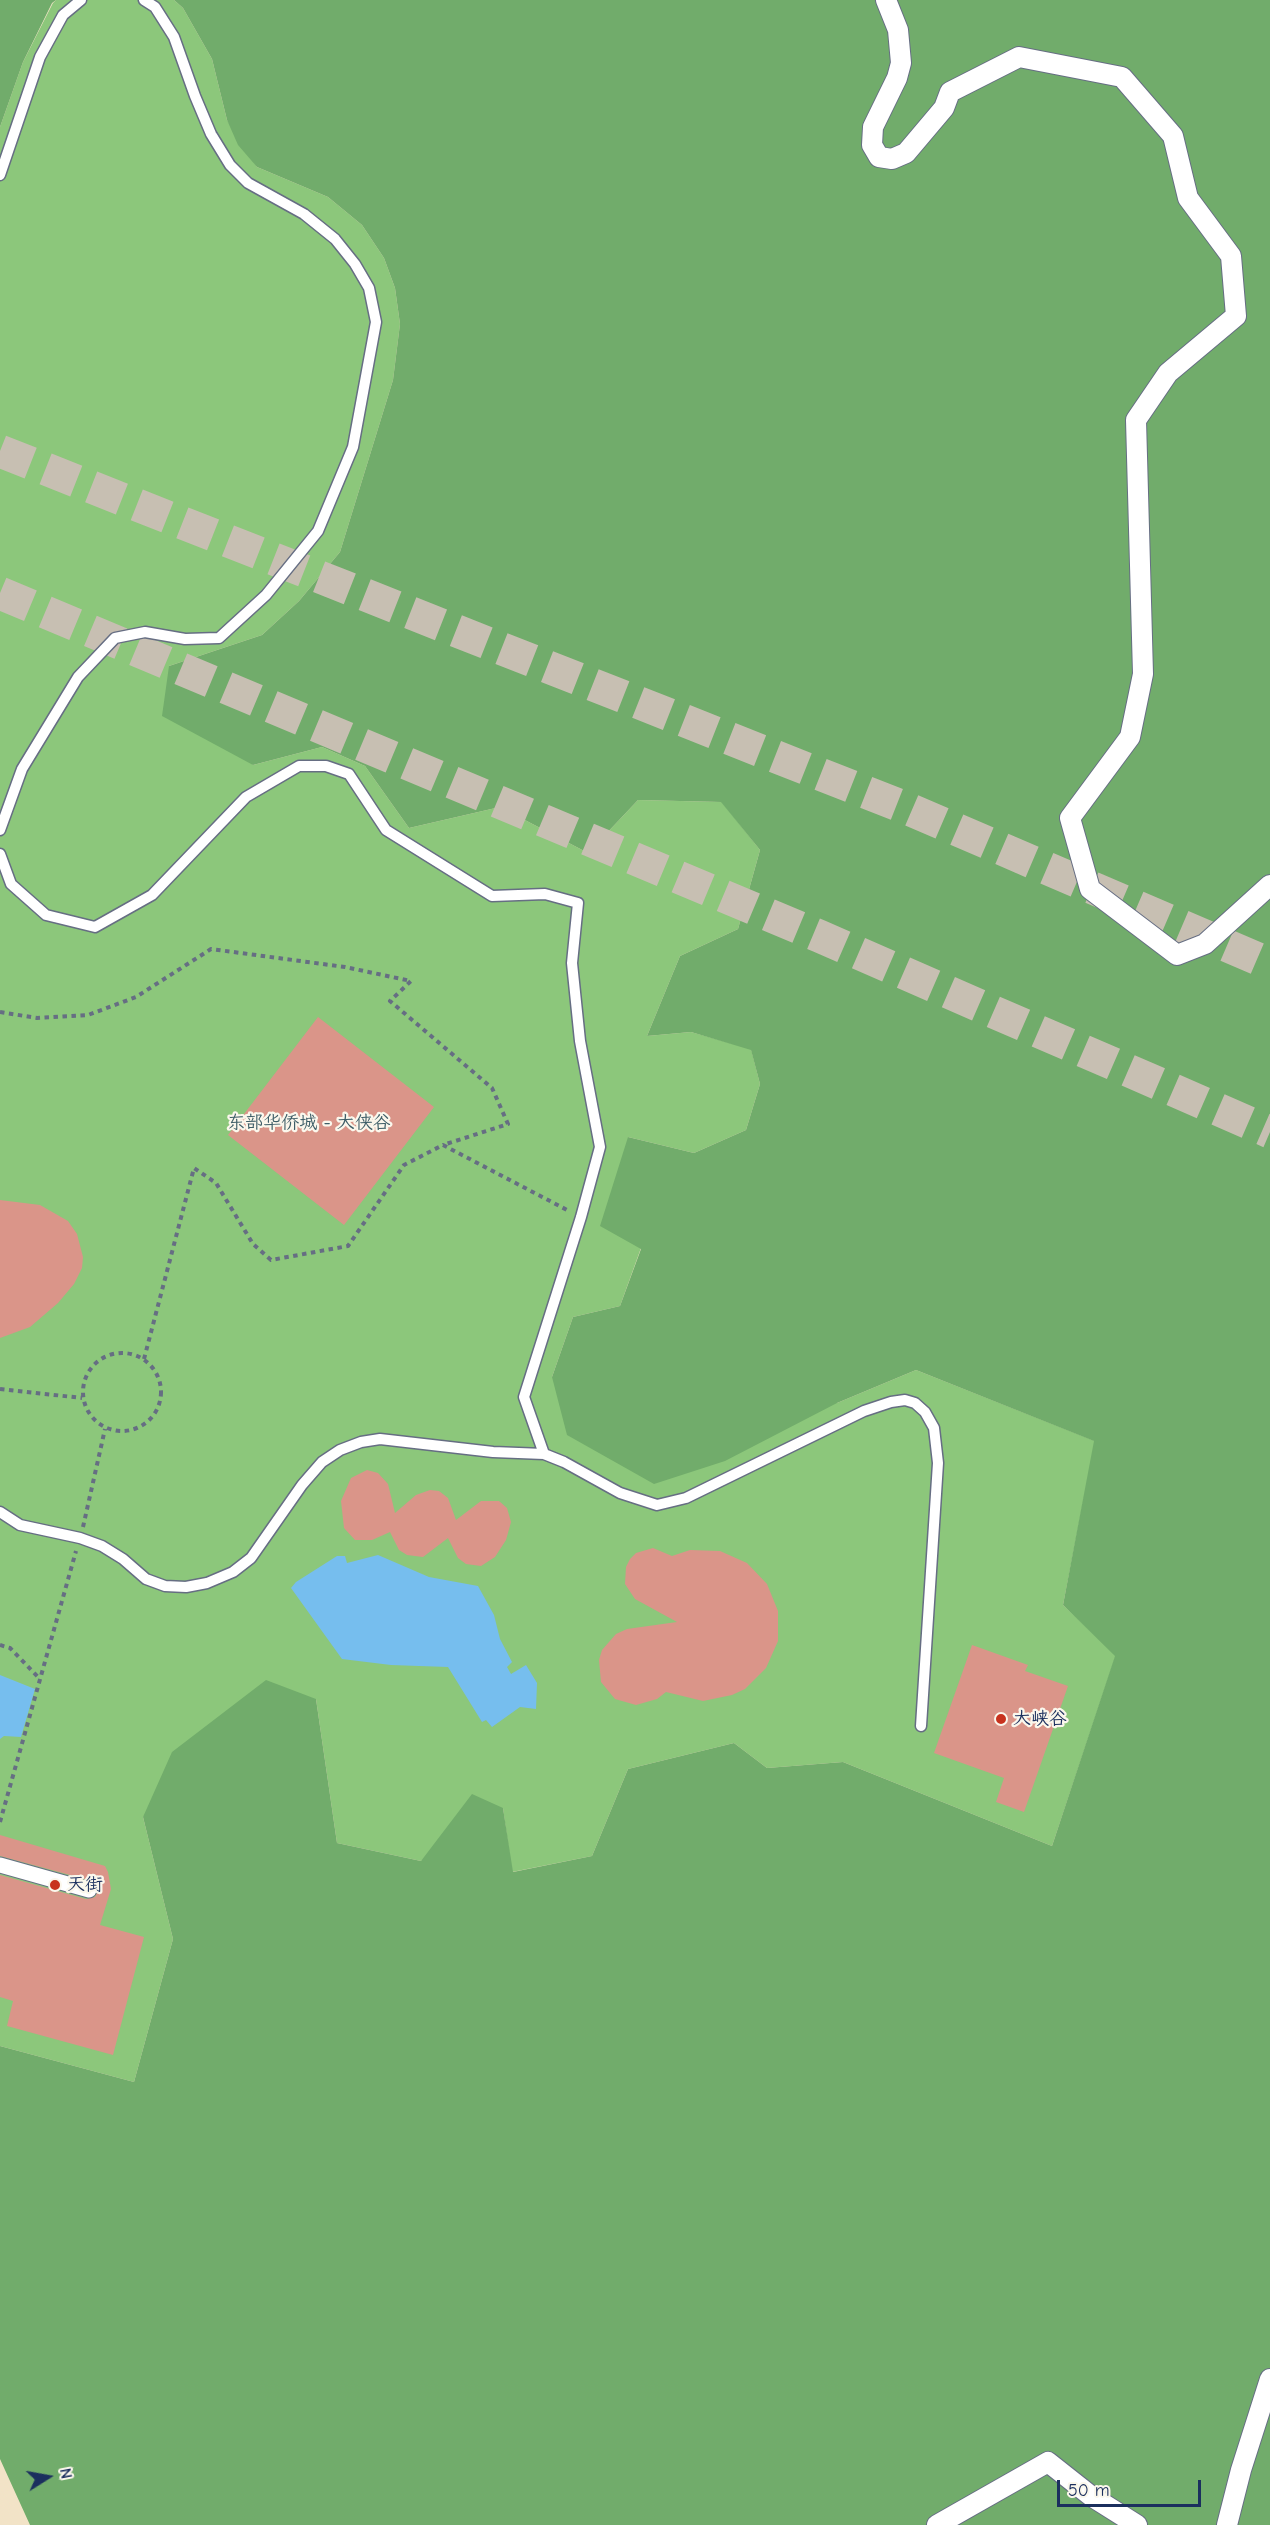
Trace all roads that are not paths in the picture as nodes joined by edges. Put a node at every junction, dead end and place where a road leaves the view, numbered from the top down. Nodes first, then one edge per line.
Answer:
1 (81, 0) edge
2 (144, 0) edge
3 (886, 0) edge
4 (0, 175) edge
5 (0, 830) edge
6 (0, 854) edge
7 (1270, 885) edge
8 (544, 1454) junction
9 (0, 1512) edge
10 (921, 1726) dead end
11 (0, 1865) edge
12 (89, 1890) dead end
13 (1270, 2379) edge
14 (937, 2525) edge
15 (1137, 2525) edge
16 (1227, 2525) edge

1 - 4 lane
2 - 5 lane
3 - 7 street
6 - 8 lane
8 - 9 lane
8 - 10 lane
11 - 12 street
13 - 16 street
14 - 15 street

